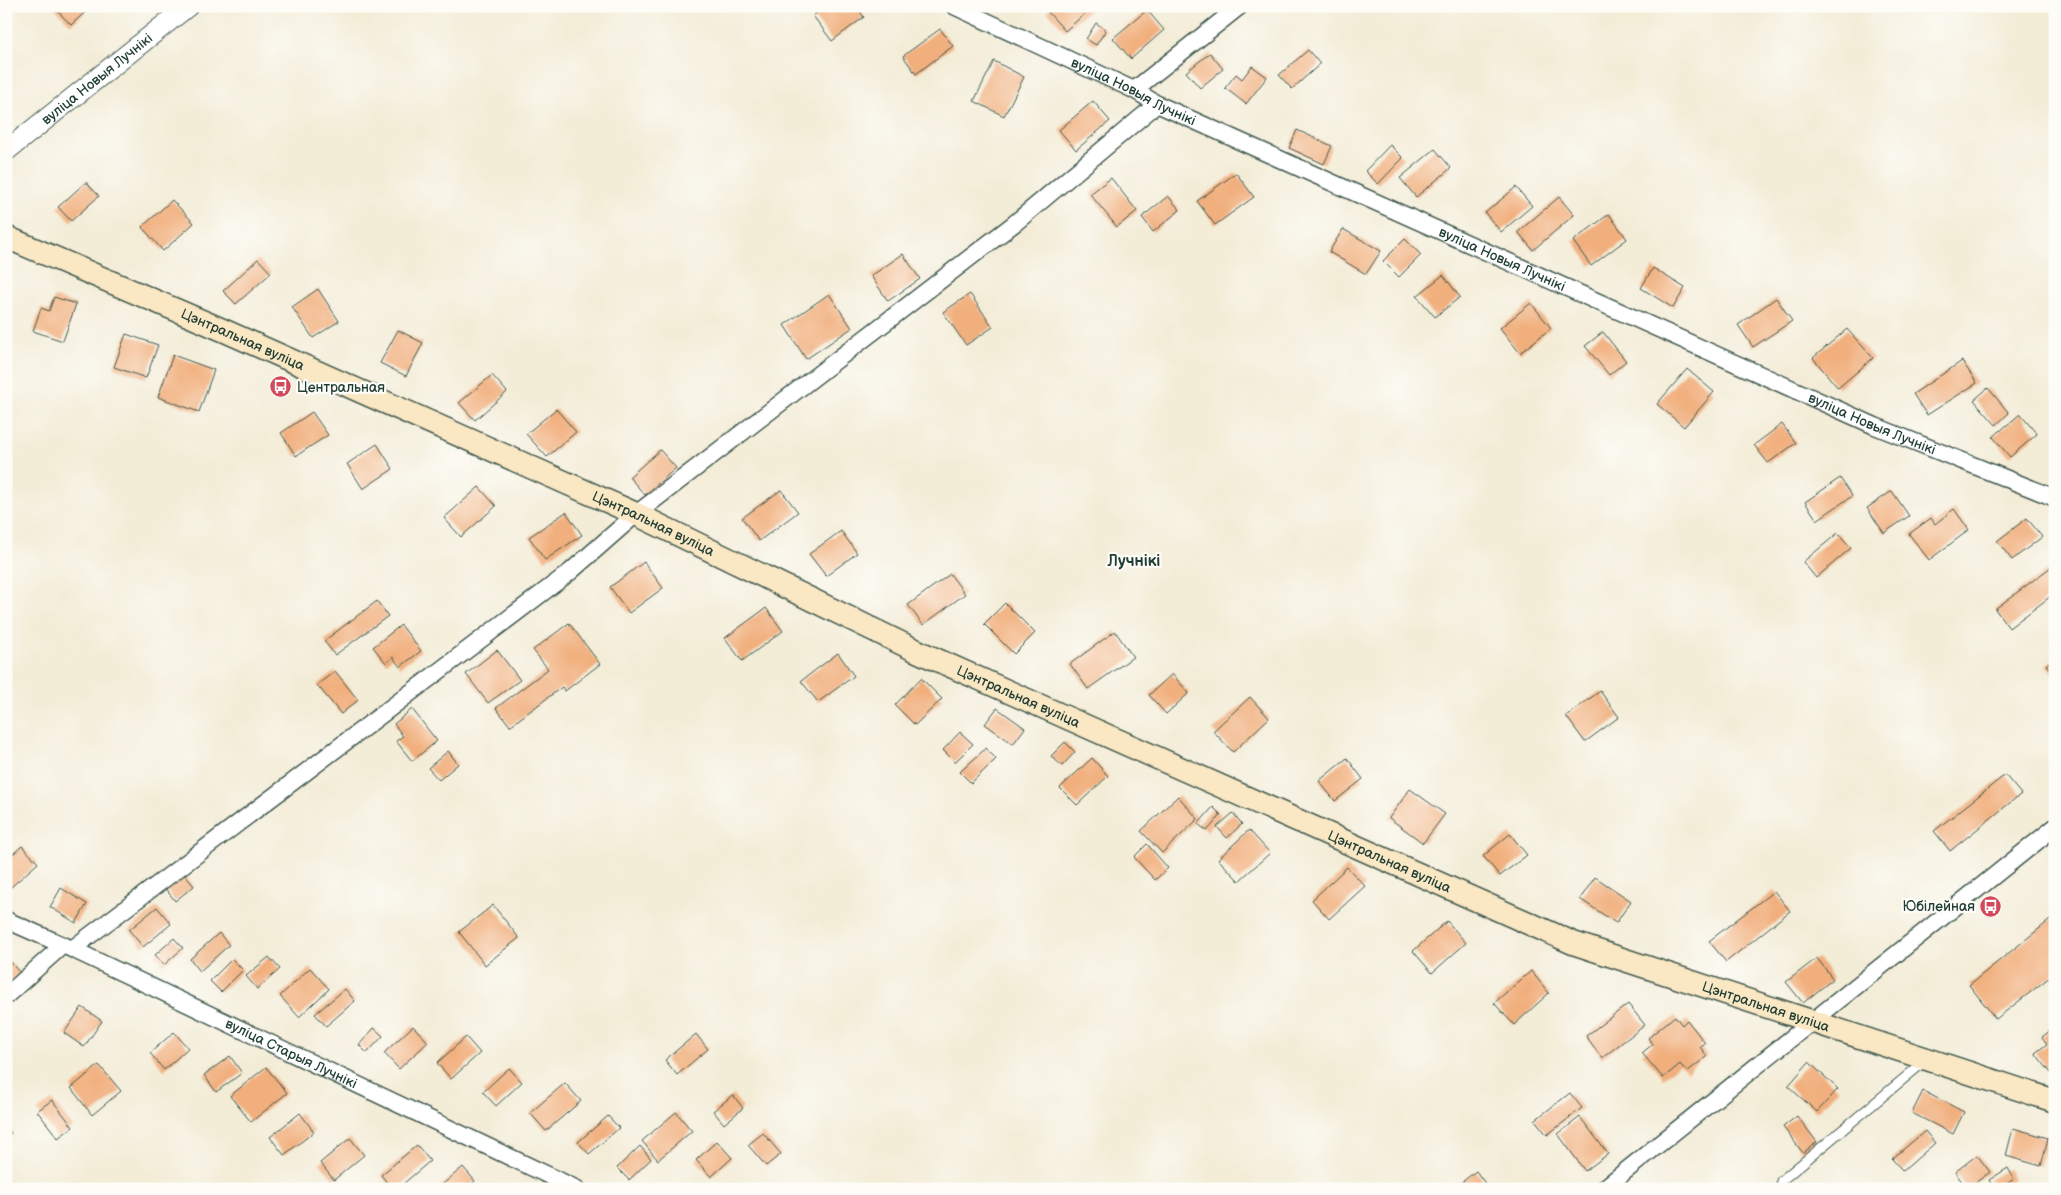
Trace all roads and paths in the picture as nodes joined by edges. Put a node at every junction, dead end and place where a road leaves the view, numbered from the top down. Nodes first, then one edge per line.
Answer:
1 (188, 6) edge
2 (954, 6) edge
3 (1240, 6) edge
4 (1134, 90) junction
5 (1157, 104) junction
6 (6, 151) edge
7 (6, 237) edge
8 (2055, 498) edge
9 (636, 514) junction
10 (2055, 827) edge
11 (6, 920) edge
12 (68, 947) junction
13 (6, 996) edge
14 (1810, 1021) junction
15 (1927, 1059) junction
16 (2055, 1100) edge
17 (1781, 1181) dead end
18 (577, 1189) edge
19 (1603, 1189) edge

1 - 6 street, вуліца Новыя Лучнікі
2 - 4 street, вуліца Новыя Лучнікі
3 - 4 street
4 - 5 street, вуліца Новыя Лучнікі
5 - 8 street, вуліца Новыя Лучнікі
5 - 9 street
7 - 9 main road, Цэнтральная вуліца
9 - 12 street
9 - 14 main road, Цэнтральная вуліца
10 - 14 street
11 - 12 street, вуліца Старыя Лучнікі
12 - 13 street
12 - 18 street, вуліца Старыя Лучнікі
14 - 15 main road, Цэнтральная вуліца
14 - 19 street
15 - 16 main road, Цэнтральная вуліца
15 - 17 lane

